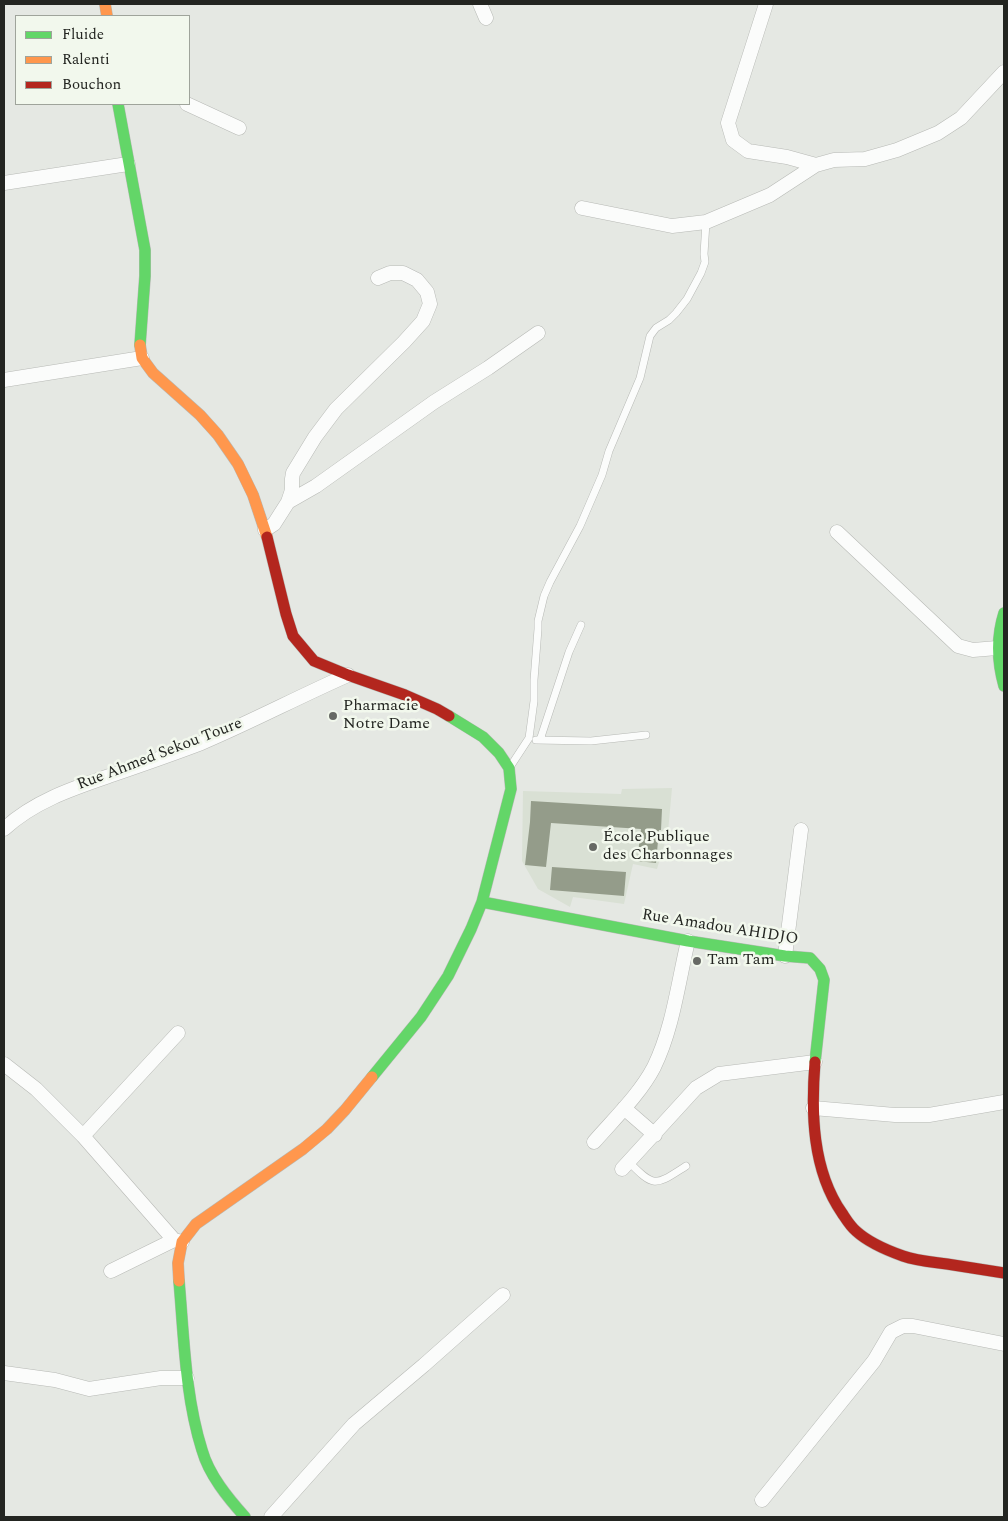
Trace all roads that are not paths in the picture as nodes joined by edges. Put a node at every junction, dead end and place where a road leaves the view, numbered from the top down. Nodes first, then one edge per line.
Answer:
1 (480, 4) edge
2 (766, 4) edge
3 (486, 18) dead end
4 (1004, 72) edge
5 (118, 105) edge
6 (189, 105) edge
7 (239, 128) dead end
8 (128, 164) junction
9 (816, 165) junction
10 (4, 183) edge
11 (582, 208) dead end
12 (706, 222) junction
13 (378, 278) dead end
14 (538, 333) dead end
15 (142, 358) junction
16 (4, 380) edge
17 (288, 502) junction
18 (265, 530) junction
19 (837, 532) dead end
20 (1004, 613) edge
21 (581, 625) dead end
22 (997, 648) junction
23 (348, 675) junction
24 (1004, 686) edge
25 (646, 735) dead end
26 (530, 738) junction
27 (540, 740) junction
28 (510, 768) junction
29 (4, 829) edge
30 (801, 830) dead end
31 (482, 902) junction
32 (688, 941) junction
33 (785, 956) junction
34 (178, 1034) dead end
35 (814, 1062) junction
36 (4, 1064) edge
37 (1004, 1102) edge
38 (624, 1108) junction
39 (813, 1108) junction
40 (655, 1135) junction
41 (83, 1136) junction
42 (594, 1142) dead end
43 (626, 1166) joint
44 (686, 1166) dead end
45 (178, 1241) junction
46 (111, 1271) dead end
47 (1004, 1273) edge
48 (503, 1295) dead end
49 (1004, 1344) edge
50 (4, 1373) edge
51 (187, 1378) junction
52 (762, 1500) dead end
53 (245, 1517) edge
54 (271, 1517) edge

1 - 3 street
2 - 9 street
4 - 9 street
5 - 8 street
6 - 7 street
8 - 10 street
8 - 15 street
9 - 12 street
11 - 12 street
12 - 26 lane
13 - 17 street
14 - 17 street
15 - 16 street
15 - 18 street
17 - 18 street
18 - 23 street
19 - 22 street
20 - 22 street
21 - 27 lane
22 - 24 street
23 - 28 street
23 - 29 street, Rue Ahmed Sekou Toure
25 - 27 lane
26 - 27 lane
26 - 28 lane
28 - 31 street
30 - 33 street
31 - 32 street, Rue Amadou AHIDJO
31 - 45 street
32 - 33 street, Rue Amadou AHIDJO
32 - 38 street
33 - 35 street, Rue Amadou AHIDJO
34 - 41 street
35 - 39 street, Rue Amadou AHIDJO
35 - 40 street
36 - 41 street
37 - 39 street
38 - 40 street
38 - 42 street
39 - 47 street, Rue Amadou AHIDJO
40 - 43 street
41 - 45 street
43 - 44 lane
45 - 46 street
45 - 51 street
48 - 54 street
49 - 52 street
50 - 51 street
51 - 53 street

